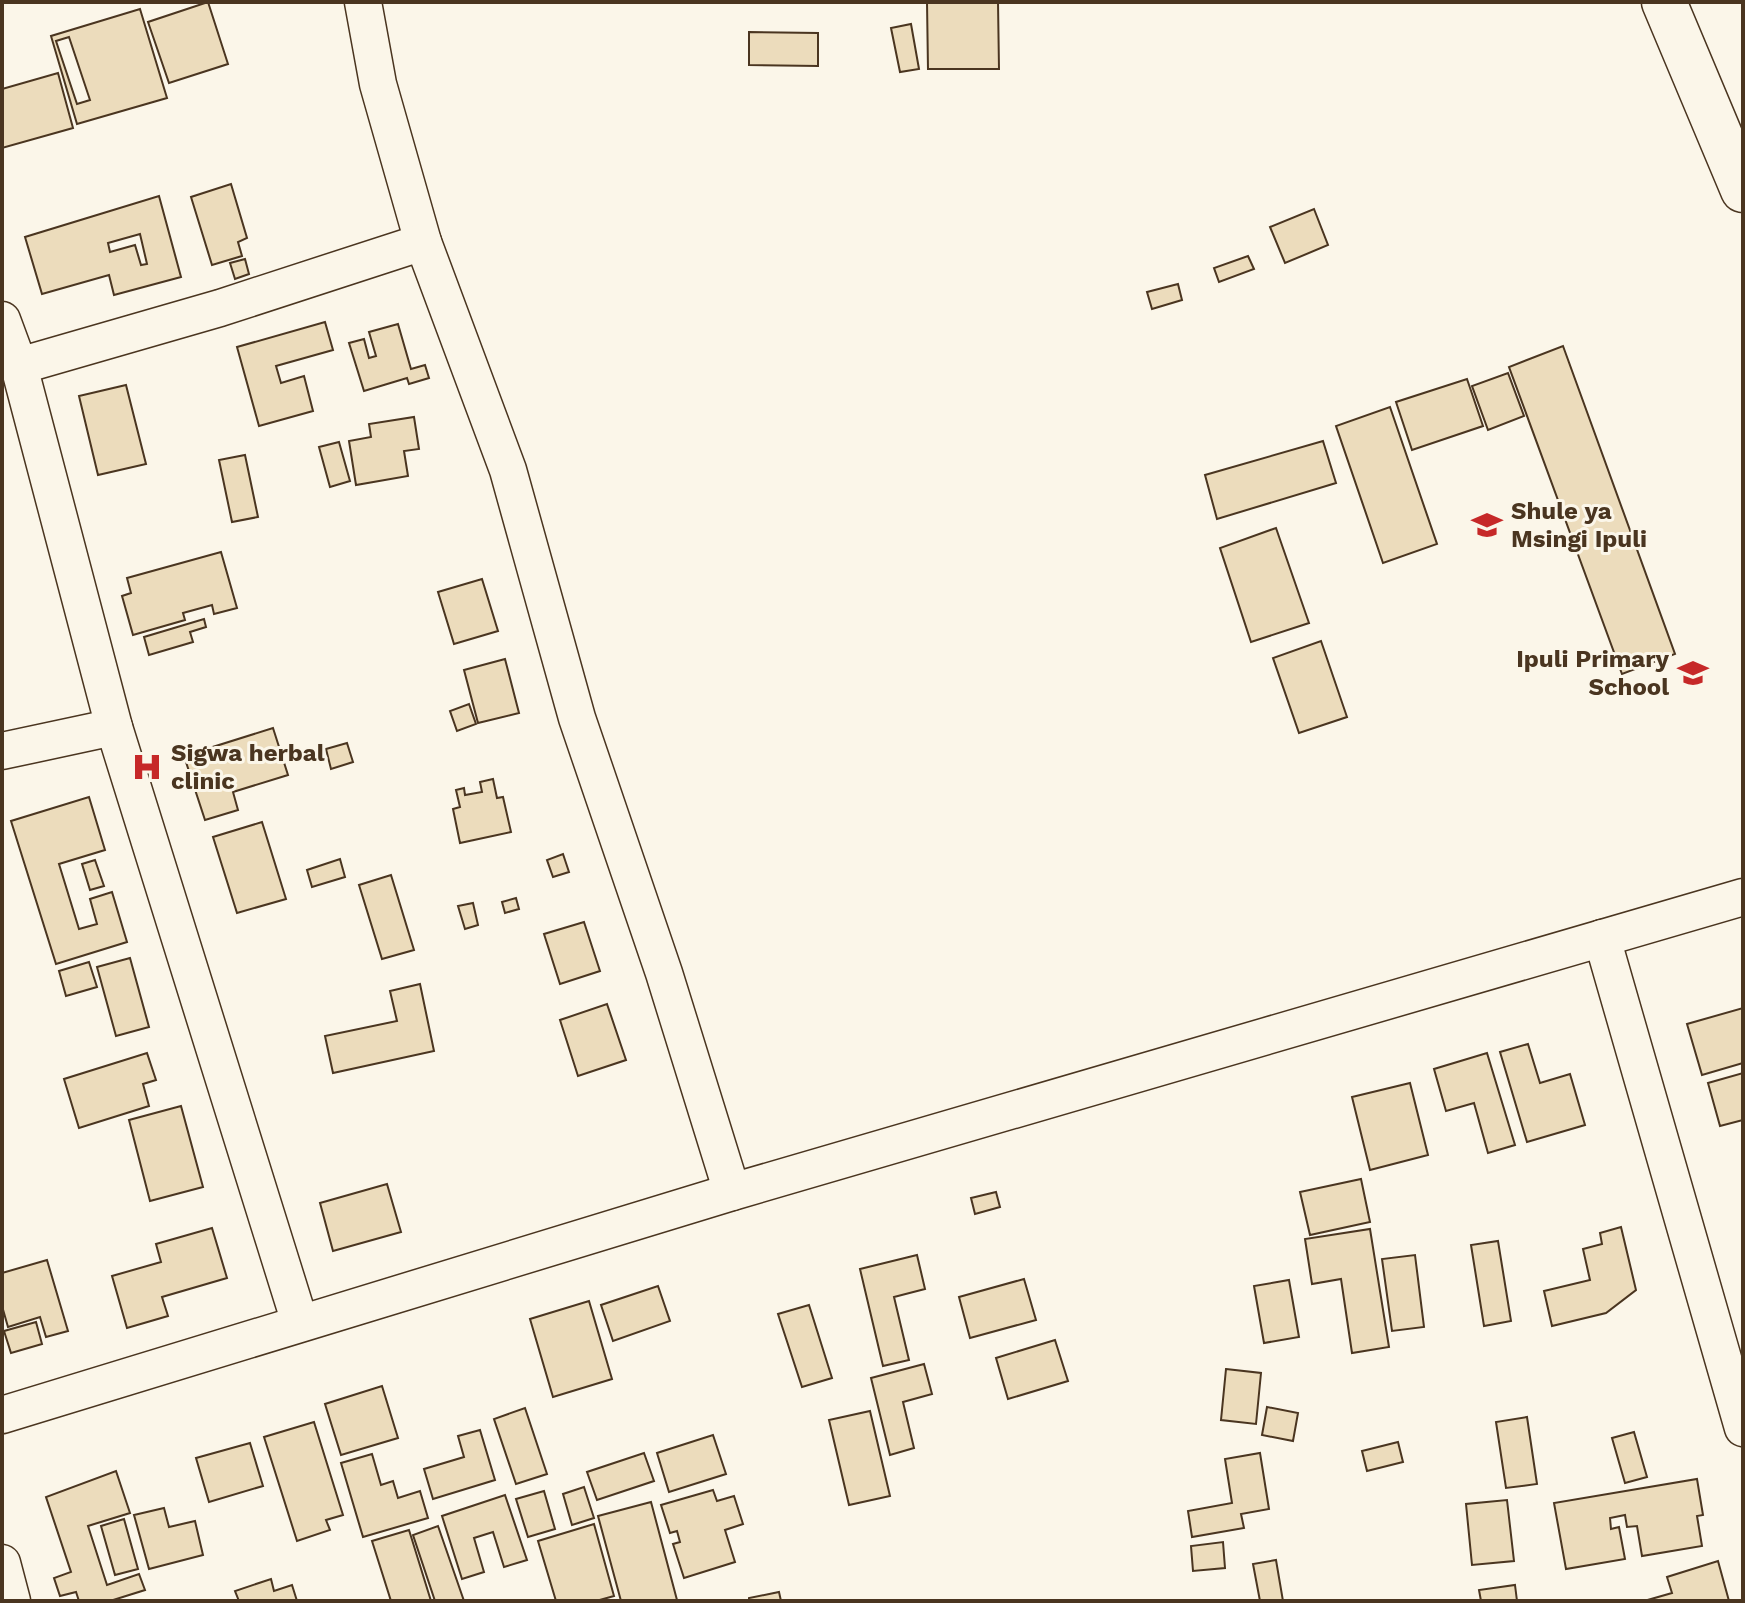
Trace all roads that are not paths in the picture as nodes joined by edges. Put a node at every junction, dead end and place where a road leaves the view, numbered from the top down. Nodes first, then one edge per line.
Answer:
1 (363, 2) edge
2 (1664, 2) edge
3 (1743, 190) edge
4 (423, 242) junction
5 (2, 320) edge
6 (19, 366) junction
7 (114, 727) junction
8 (2, 751) edge
9 (1743, 897) edge
10 (1602, 938) junction
11 (732, 1192) junction
12 (300, 1323) junction
13 (2, 1415) edge
14 (1743, 1428) edge
15 (2, 1563) edge
16 (12, 1601) edge

1 - 4 street
2 - 3 highway
4 - 6 street
4 - 11 street
5 - 6 street
6 - 7 street
7 - 8 street
7 - 12 street
9 - 10 street
10 - 11 street
10 - 14 street
11 - 12 street
12 - 13 street
15 - 16 street

